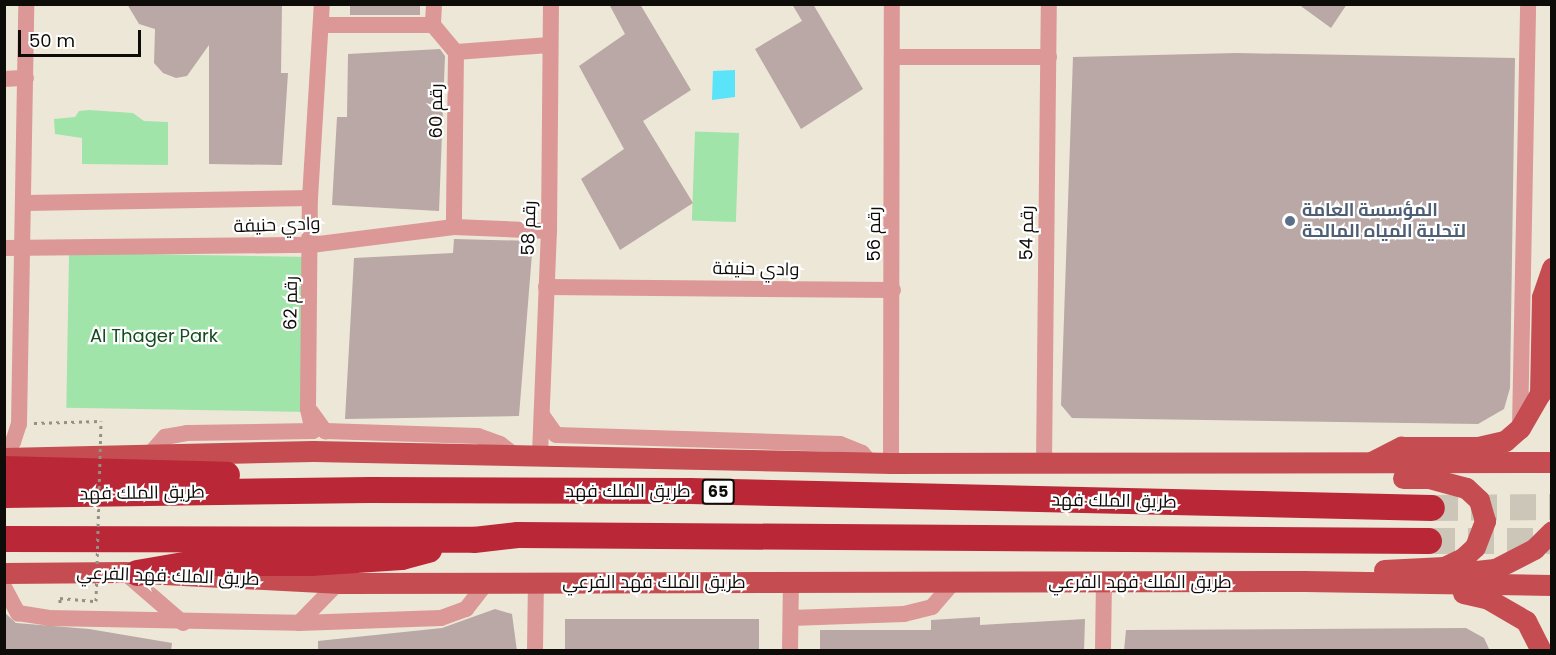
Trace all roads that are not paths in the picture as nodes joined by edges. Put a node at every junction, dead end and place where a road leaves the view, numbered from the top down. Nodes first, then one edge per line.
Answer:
1 (26, 4) edge
2 (322, 4) edge
3 (434, 4) edge
4 (551, 4) edge
5 (892, 4) edge
6 (1049, 4) edge
7 (1528, 4) edge
8 (322, 25) junction
9 (433, 25) junction
10 (550, 45) junction
11 (456, 52) junction
12 (892, 57) junction
13 (1049, 57) junction
14 (26, 78) junction
15 (4, 79) edge
16 (310, 198) junction
17 (25, 202) junction
18 (454, 227) junction
19 (549, 231) junction
20 (311, 245) junction
21 (4, 248) edge
22 (24, 248) junction
23 (1551, 268) edge
24 (546, 287) junction
25 (894, 290) junction
26 (308, 409) junction
27 (542, 415) junction
28 (1520, 428) junction
29 (4, 448) edge
30 (512, 453) junction
31 (150, 454) junction
32 (540, 454) junction
33 (4, 458) edge
34 (870, 462) junction
35 (1551, 462) edge
36 (891, 463) junction
37 (1044, 463) junction
38 (1263, 465) junction
39 (1365, 465) junction
40 (4, 469) edge
41 (370, 490) junction
42 (4, 495) edge
43 (1432, 508) tunnel mouth
44 (1551, 531) edge
45 (4, 539) edge
46 (474, 540) junction
47 (1429, 541) tunnel mouth
48 (4, 573) edge
49 (130, 573) junction
50 (955, 581) junction
51 (1304, 581) junction
52 (488, 582) junction
53 (536, 582) junction
54 (791, 582) junction
55 (1104, 582) junction
56 (338, 583) junction
57 (1551, 585) edge
58 (4, 587) edge
59 (791, 618) junction
60 (183, 623) junction
61 (299, 623) junction
62 (535, 651) edge
63 (790, 651) edge
64 (1103, 651) edge
65 (1541, 651) edge

1 - 14 street
2 - 8 street, رقم 62
3 - 9 street
4 - 10 street, رقم 58
5 - 12 street, رقم 56
6 - 13 street, رقم 54
7 - 28 street
8 - 9 street
8 - 16 street, رقم 62
9 - 11 street
10 - 11 street
10 - 19 street, رقم 58
11 - 18 street, رقم 60
12 - 13 street
12 - 25 street, رقم 56
13 - 37 street, رقم 54
14 - 15 street
14 - 17 street
16 - 17 street
16 - 20 street, رقم 62
17 - 22 street
18 - 19 street, وادي حنيفة
18 - 20 street, وادي حنيفة
19 - 24 street, رقم 58
20 - 22 street, وادي حنيفة
20 - 26 street, رقم 62
21 - 22 street, وادي حنيفة
22 - 29 street
23 - 28 main road
24 - 25 street, وادي حنيفة
24 - 27 street, رقم 58
25 - 36 street, رقم 56
26 - 30 street
26 - 31 street, رقم 62
27 - 32 street, رقم 58
27 - 34 street
28 - 39 main road
30 - 31 main road
30 - 32 main road
31 - 33 main road
32 - 34 main road
34 - 36 main road
35 - 39 main road
36 - 37 main road
37 - 38 main road
38 - 39 main road
38 - 51 main road
40 - 41 highway
41 - 42 highway, طريق الملك فهد / 65
41 - 43 highway, طريق الملك فهد / 65
44 - 51 main road
45 - 46 highway, طريق الملك فهد
46 - 47 highway, طريق الملك فهد
46 - 49 highway
48 - 49 main road, طريق الملك فهد الفرعي
49 - 56 main road, طريق الملك فهد الفرعي
49 - 60 street
50 - 54 main road, طريق الملك فهد الفرعي
50 - 55 main road, طريق الملك فهد الفرعي
50 - 59 street
51 - 55 main road, طريق الملك فهد الفرعي
51 - 57 main road
51 - 65 main road
52 - 53 main road, طريق الملك فهد الفرعي
52 - 56 main road, طريق الملك فهد الفرعي
52 - 61 street
53 - 54 main road, طريق الملك فهد الفرعي
53 - 62 street
54 - 59 street
55 - 64 street
56 - 61 street
58 - 60 street
59 - 63 street
60 - 61 street

